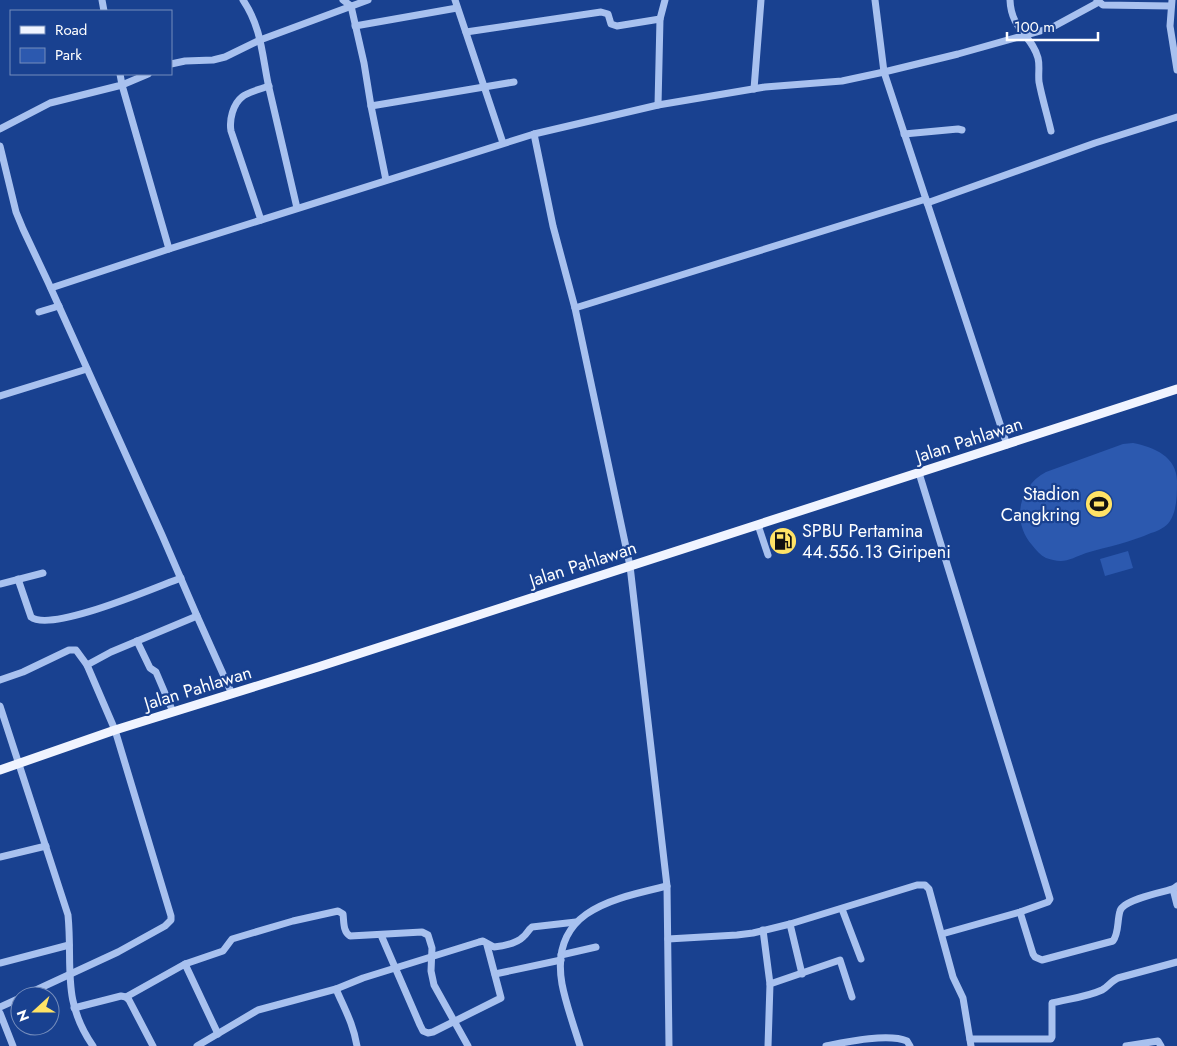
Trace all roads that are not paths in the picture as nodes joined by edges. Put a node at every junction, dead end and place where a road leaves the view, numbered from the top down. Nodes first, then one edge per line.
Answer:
1 (243, 0) edge
2 (343, 0) edge
3 (368, 0) edge
4 (664, 0) edge
5 (761, 0) edge
6 (874, 0) edge
7 (1010, 0) edge
8 (1098, 1) edge
9 (1172, 3) edge
10 (456, 4) edge
11 (351, 6) junction
12 (660, 19) junction
13 (355, 26) junction
14 (466, 32) junction
15 (1024, 37) junction
16 (260, 40) junction
17 (172, 64) edge
18 (1177, 70) edge
19 (884, 72) junction
20 (120, 75) edge
21 (146, 75) edge
22 (514, 82) dead end
23 (122, 85) junction
24 (269, 86) junction
25 (485, 88) junction
26 (754, 89) junction
27 (658, 105) junction
28 (371, 106) junction
29 (1177, 117) edge
30 (0, 129) edge
31 (962, 130) dead end
32 (1051, 131) dead end
33 (534, 134) junction
34 (904, 134) junction
35 (503, 143) junction
36 (0, 146) edge
37 (386, 180) junction
38 (926, 200) junction
39 (297, 208) junction
40 (261, 220) junction
41 (168, 249) junction
42 (51, 288) junction
43 (59, 306) junction
44 (575, 308) junction
45 (40, 312) dead end
46 (87, 369) junction
47 (1177, 389) edge
48 (0, 396) edge
49 (1007, 445) junction
50 (919, 473) junction
51 (758, 525) junction
52 (768, 556) dead end
53 (630, 566) junction
54 (43, 573) dead end
55 (181, 578) junction
56 (18, 579) junction
57 (0, 584) edge
58 (197, 616) junction
59 (137, 641) junction
60 (87, 665) junction
61 (0, 680) edge
62 (232, 694) junction
63 (0, 706) edge
64 (173, 712) junction
65 (115, 730) junction
66 (19, 764) junction
67 (0, 770) edge
68 (46, 846) junction
69 (0, 857) edge
70 (667, 886) junction
71 (1175, 888) edge
72 (1177, 905) edge
73 (842, 909) junction
74 (1020, 912) junction
75 (576, 922) junction
76 (790, 924) junction
77 (763, 930) junction
78 (942, 934) junction
79 (380, 935) junction
80 (668, 939) junction
81 (69, 945) junction
82 (487, 945) junction
83 (596, 947) dead end
84 (433, 956) junction
85 (561, 957) junction
86 (861, 959) dead end
87 (1177, 962) edge
88 (0, 963) edge
89 (185, 964) junction
90 (394, 968) junction
91 (69, 974) junction
92 (495, 974) junction
93 (802, 974) junction
94 (770, 984) junction
95 (44, 986) edge
96 (336, 989) junction
97 (126, 997) junction
98 (852, 997) dead end
99 (74, 1008) junction
100 (0, 1013) edge
101 (454, 1021) junction
102 (218, 1034) junction
103 (971, 1042) edge
104 (150, 1045) edge
105 (13, 1046) edge
106 (93, 1046) edge
107 (196, 1046) edge
108 (357, 1046) edge
109 (468, 1046) edge
110 (580, 1046) edge
111 (669, 1046) edge
112 (768, 1046) edge
113 (826, 1046) edge
114 (910, 1046) edge
115 (1126, 1046) edge
116 (1161, 1046) edge

1 - 16 street
2 - 11 street
3 - 11 street
4 - 12 street
5 - 26 street
6 - 19 street
7 - 15 street
8 - 9 street
8 - 15 street
9 - 18 street
10 - 13 street
10 - 14 street
11 - 13 street
11 - 16 street
12 - 14 street
12 - 27 street
13 - 28 street
14 - 25 street
15 - 19 street
15 - 32 street
16 - 17 street
16 - 24 street
19 - 26 street
19 - 34 street
20 - 23 street
21 - 23 street
22 - 25 street
23 - 30 street
23 - 41 street
24 - 39 street
24 - 40 street
25 - 28 street
25 - 35 street
26 - 27 street
27 - 33 street
28 - 37 street
29 - 38 street
31 - 34 street
33 - 35 street
33 - 44 street
34 - 38 street
35 - 37 street
36 - 42 street
37 - 39 street
38 - 44 street
38 - 49 street
39 - 40 street
40 - 41 street
41 - 42 street
42 - 43 street
43 - 45 street
43 - 46 street
44 - 53 street
46 - 48 street
46 - 55 street
47 - 49 main road, Jalan Pahlawan
49 - 50 main road, Jalan Pahlawan
50 - 51 main road, Jalan Pahlawan
50 - 74 street
51 - 52 street
51 - 53 main road, Jalan Pahlawan
53 - 62 main road, Jalan Pahlawan
53 - 70 street
54 - 56 street
55 - 56 street
55 - 58 street
56 - 57 street
58 - 59 street
58 - 62 street
59 - 60 street
59 - 64 street
60 - 61 street
60 - 65 street
62 - 64 main road, Jalan Pahlawan
63 - 66 street
64 - 65 main road, Jalan Pahlawan
65 - 66 main road, Jalan Pahlawan
65 - 91 street
66 - 67 main road, Jalan Pahlawan
66 - 68 street
68 - 69 street
68 - 81 street
70 - 75 street
70 - 80 street
71 - 72 street
71 - 74 street
73 - 76 street
73 - 78 street
73 - 86 street
74 - 78 street
75 - 82 street
75 - 85 street
76 - 77 street
76 - 93 street
77 - 80 street
77 - 94 street
78 - 103 street
79 - 84 street
79 - 89 street
79 - 90 street
80 - 111 street
81 - 88 street
81 - 91 street
82 - 84 street
82 - 92 street
83 - 85 street
84 - 90 street
84 - 101 street
85 - 92 street
85 - 110 street
87 - 103 street
89 - 97 street
89 - 102 street
90 - 96 street
90 - 101 street
91 - 95 street
91 - 99 street
92 - 101 street
93 - 94 street
93 - 98 street
94 - 112 street
96 - 102 street
96 - 108 street
97 - 99 street
97 - 104 street
99 - 106 street
100 - 105 street
101 - 109 street
102 - 107 street
113 - 114 street
115 - 116 street

